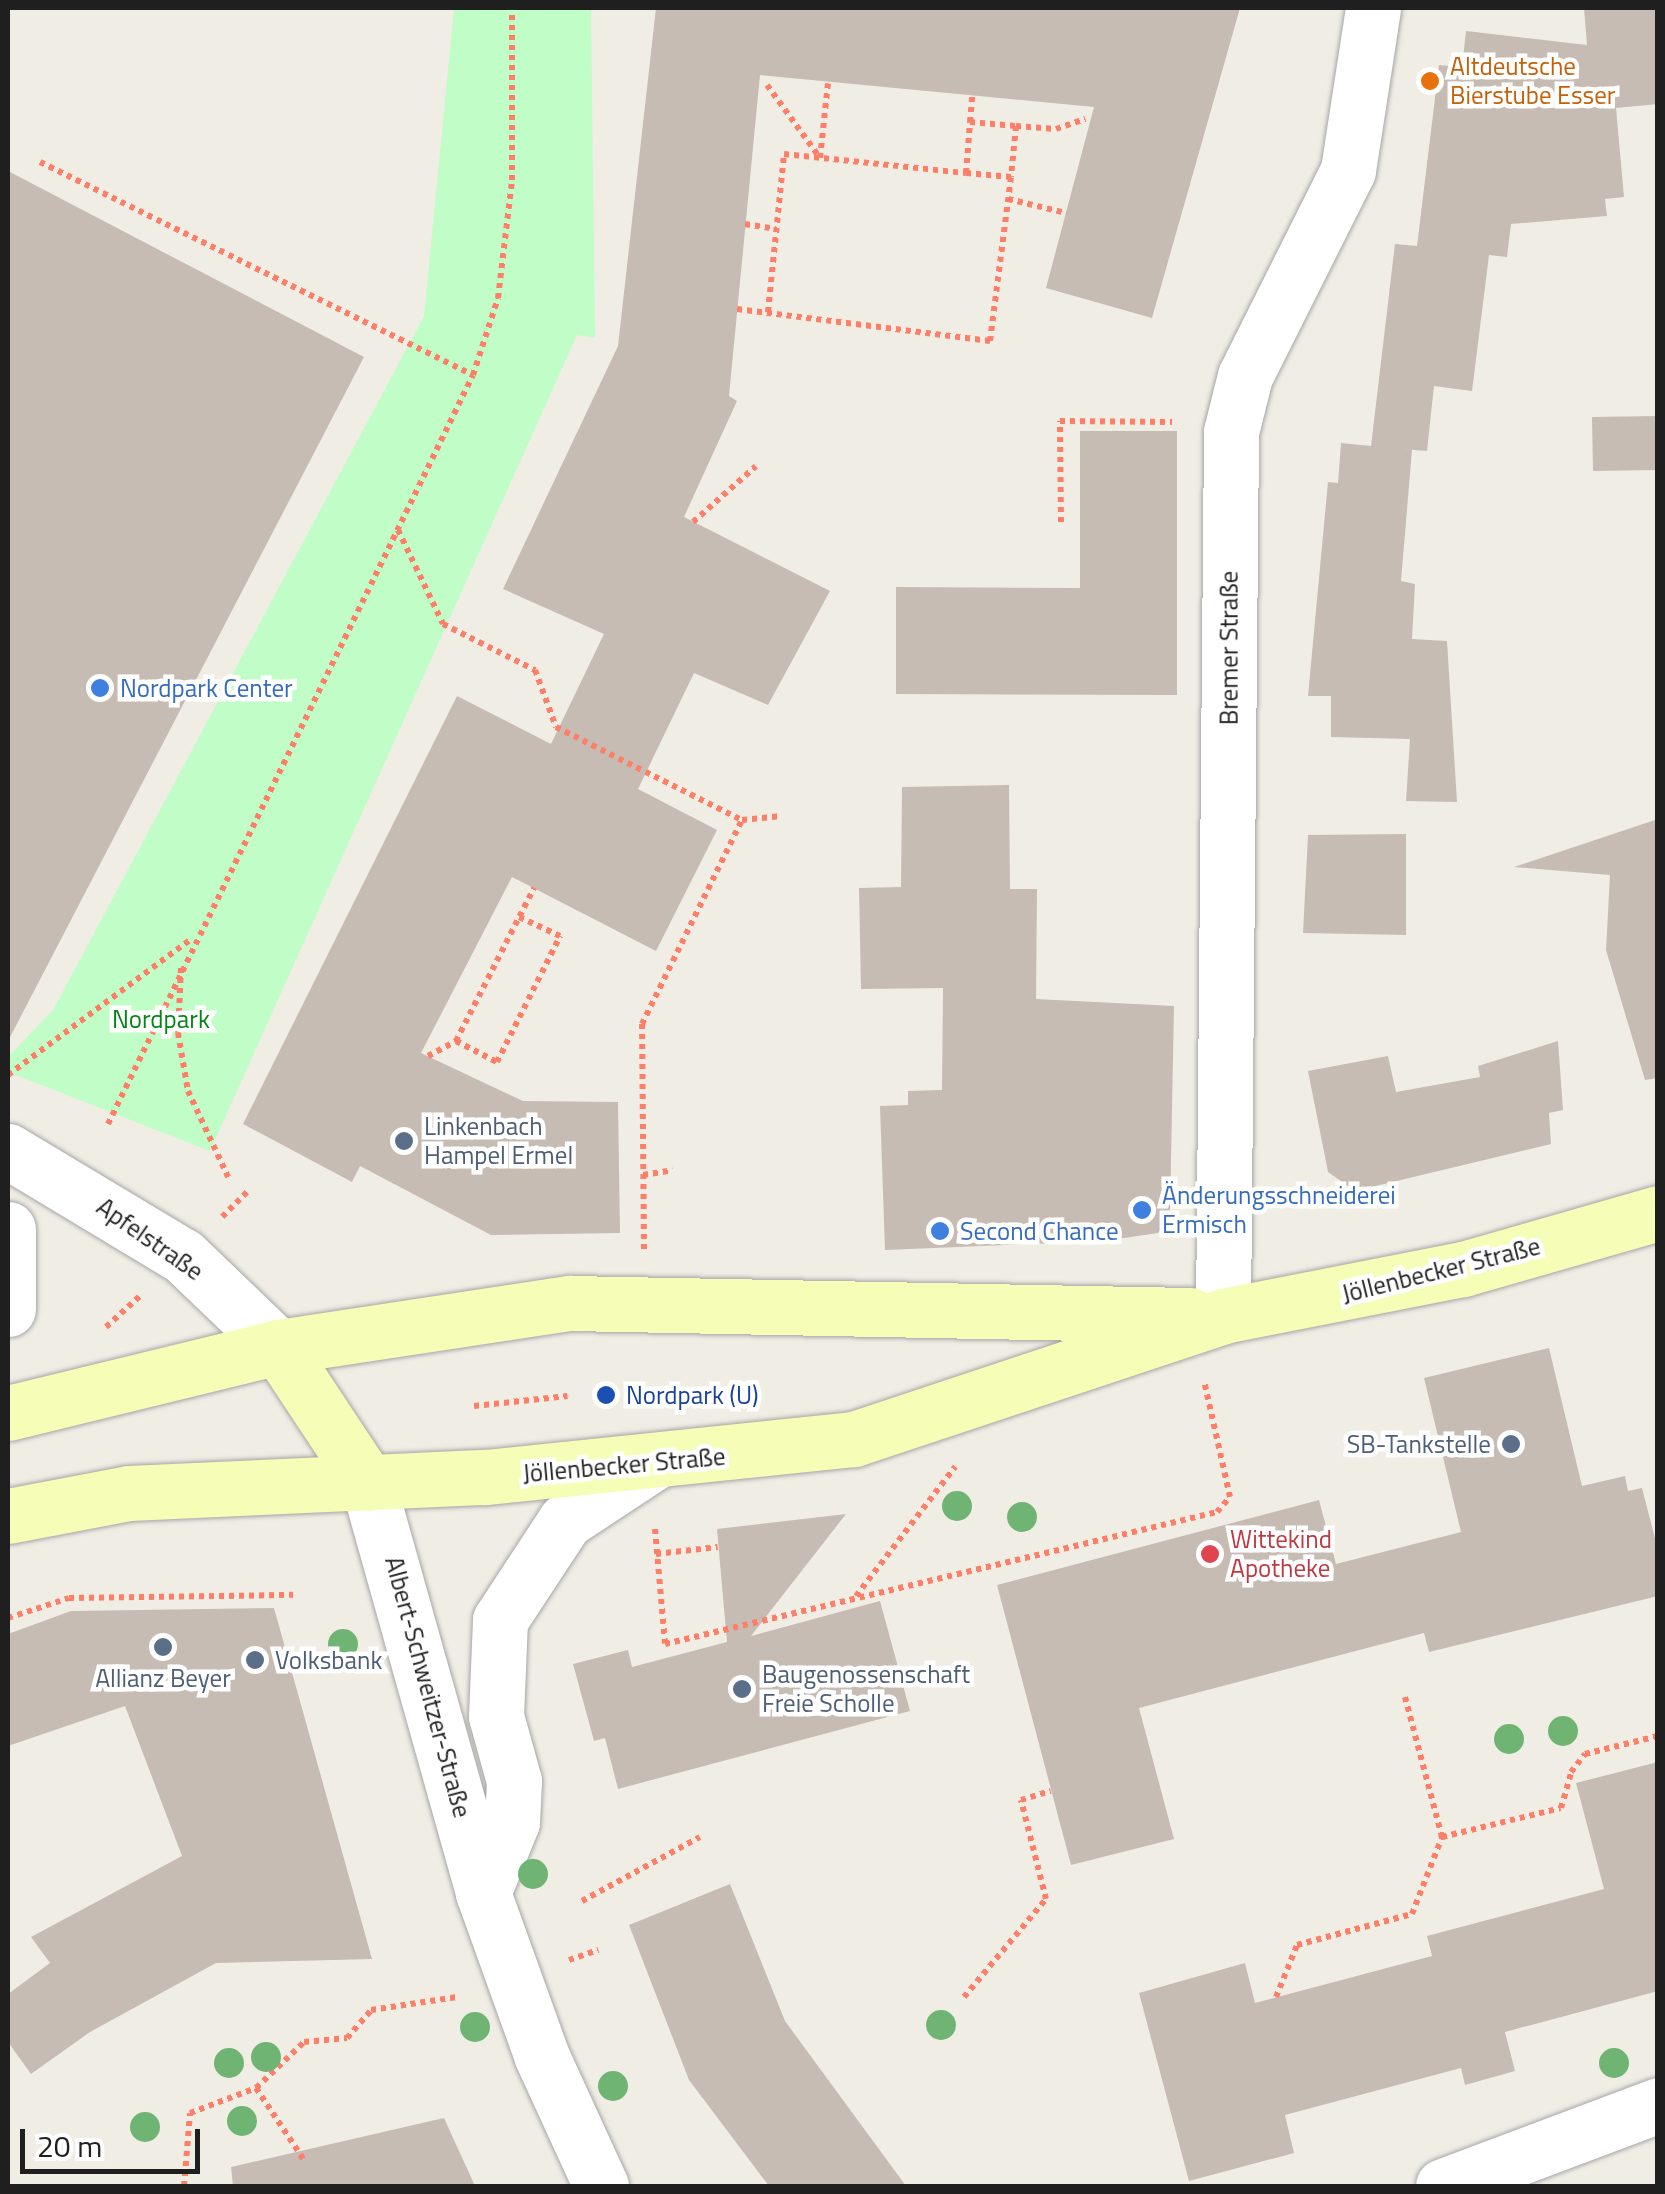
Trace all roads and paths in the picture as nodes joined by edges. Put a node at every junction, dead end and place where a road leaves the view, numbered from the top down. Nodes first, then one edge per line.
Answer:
1 (512, 8) edge
2 (1373, 8) edge
3 (828, 83) dead end
4 (768, 84) dead end
5 (972, 97) dead end
6 (1085, 119) dead end
7 (970, 122) junction
8 (1016, 126) junction
9 (820, 158) junction
10 (40, 162) dead end
11 (966, 173) junction
12 (1011, 177) junction
13 (1008, 199) junction
14 (1066, 213) dead end
15 (746, 224) dead end
16 (776, 229) junction
17 (737, 308) dead end
18 (768, 312) junction
19 (473, 375) junction
20 (1232, 422) junction
21 (756, 466) dead end
22 (693, 522) dead end
23 (1061, 522) dead end
24 (398, 529) junction
25 (782, 816) dead end
26 (742, 820) junction
27 (534, 888) dead end
28 (519, 916) junction
29 (195, 936) junction
30 (184, 957) junction
31 (456, 1041) junction
32 (428, 1056) dead end
33 (8, 1075) edge
34 (108, 1124) dead end
35 (8, 1151) edge
36 (673, 1170) dead end
37 (643, 1175) junction
38 (230, 1181) dead end
39 (1658, 1213) edge
40 (8, 1229) edge
41 (645, 1300) junction
42 (8, 1308) edge
43 (1222, 1316) junction
44 (278, 1347) junction
45 (567, 1396) dead end
46 (1208, 1402) dead end
47 (474, 1406) dead end
48 (8, 1412) edge
49 (941, 1412) junction
50 (653, 1462) junction
51 (368, 1482) junction
52 (8, 1516) edge
53 (718, 1547) dead end
54 (656, 1554) junction
55 (293, 1595) dead end
56 (855, 1597) junction
57 (8, 1618) edge
58 (1405, 1697) dead end
59 (1658, 1736) edge
60 (1051, 1791) dead end
61 (700, 1837) dead end
62 (1442, 1837) junction
63 (483, 1894) junction
64 (582, 1901) dead end
65 (964, 1997) dead end
66 (1276, 1997) dead end
67 (426, 2008) dead end
68 (256, 2088) junction
69 (1658, 2106) edge
70 (304, 2160) dead end
71 (1544, 2168) edge
72 (184, 2186) edge
73 (602, 2186) edge
74 (1443, 2186) edge

1 - 19 path
2 - 20 street, Bremer Straße
3 - 9 path
4 - 9 path
5 - 7 path
6 - 8 path
7 - 8 path
7 - 11 path
8 - 12 path
9 - 11 path
9 - 16 path
10 - 19 path
11 - 12 path
12 - 13 path
13 - 14 path
13 - 18 path
15 - 16 path
16 - 18 path
17 - 18 path
19 - 24 path
20 - 23 path
20 - 43 street, Bremer Straße
21 - 22 path
24 - 26 path
24 - 29 path
25 - 26 path
26 - 37 path
27 - 28 path
28 - 31 path
28 - 31 path
29 - 30 path
29 - 33 path
30 - 34 path
30 - 38 path
31 - 32 path
35 - 44 street, Apfelstraße
36 - 37 path
37 - 41 path
39 - 43 main road, Jöllenbecker Straße
40 - 42 street
41 - 43 main road, Jöllenbecker Straße
41 - 44 main road, Jöllenbecker Straße
43 - 49 main road, Jöllenbecker Straße
44 - 48 main road, Jöllenbecker Straße
44 - 51 main road
45 - 47 path
46 - 56 path
49 - 50 main road, Jöllenbecker Straße
49 - 56 path
50 - 51 main road, Jöllenbecker Straße
50 - 54 path
50 - 63 street, Albert-Schweitzer-Straße
51 - 52 main road, Jöllenbecker Straße
51 - 63 street, Albert-Schweitzer-Straße
53 - 54 path
54 - 56 path
55 - 57 path
58 - 62 path
59 - 62 path
60 - 65 path
61 - 64 path
62 - 66 path
63 - 73 street, Albert-Schweitzer-Straße
67 - 68 path
68 - 70 path
68 - 72 path
69 - 71 street
71 - 74 street

